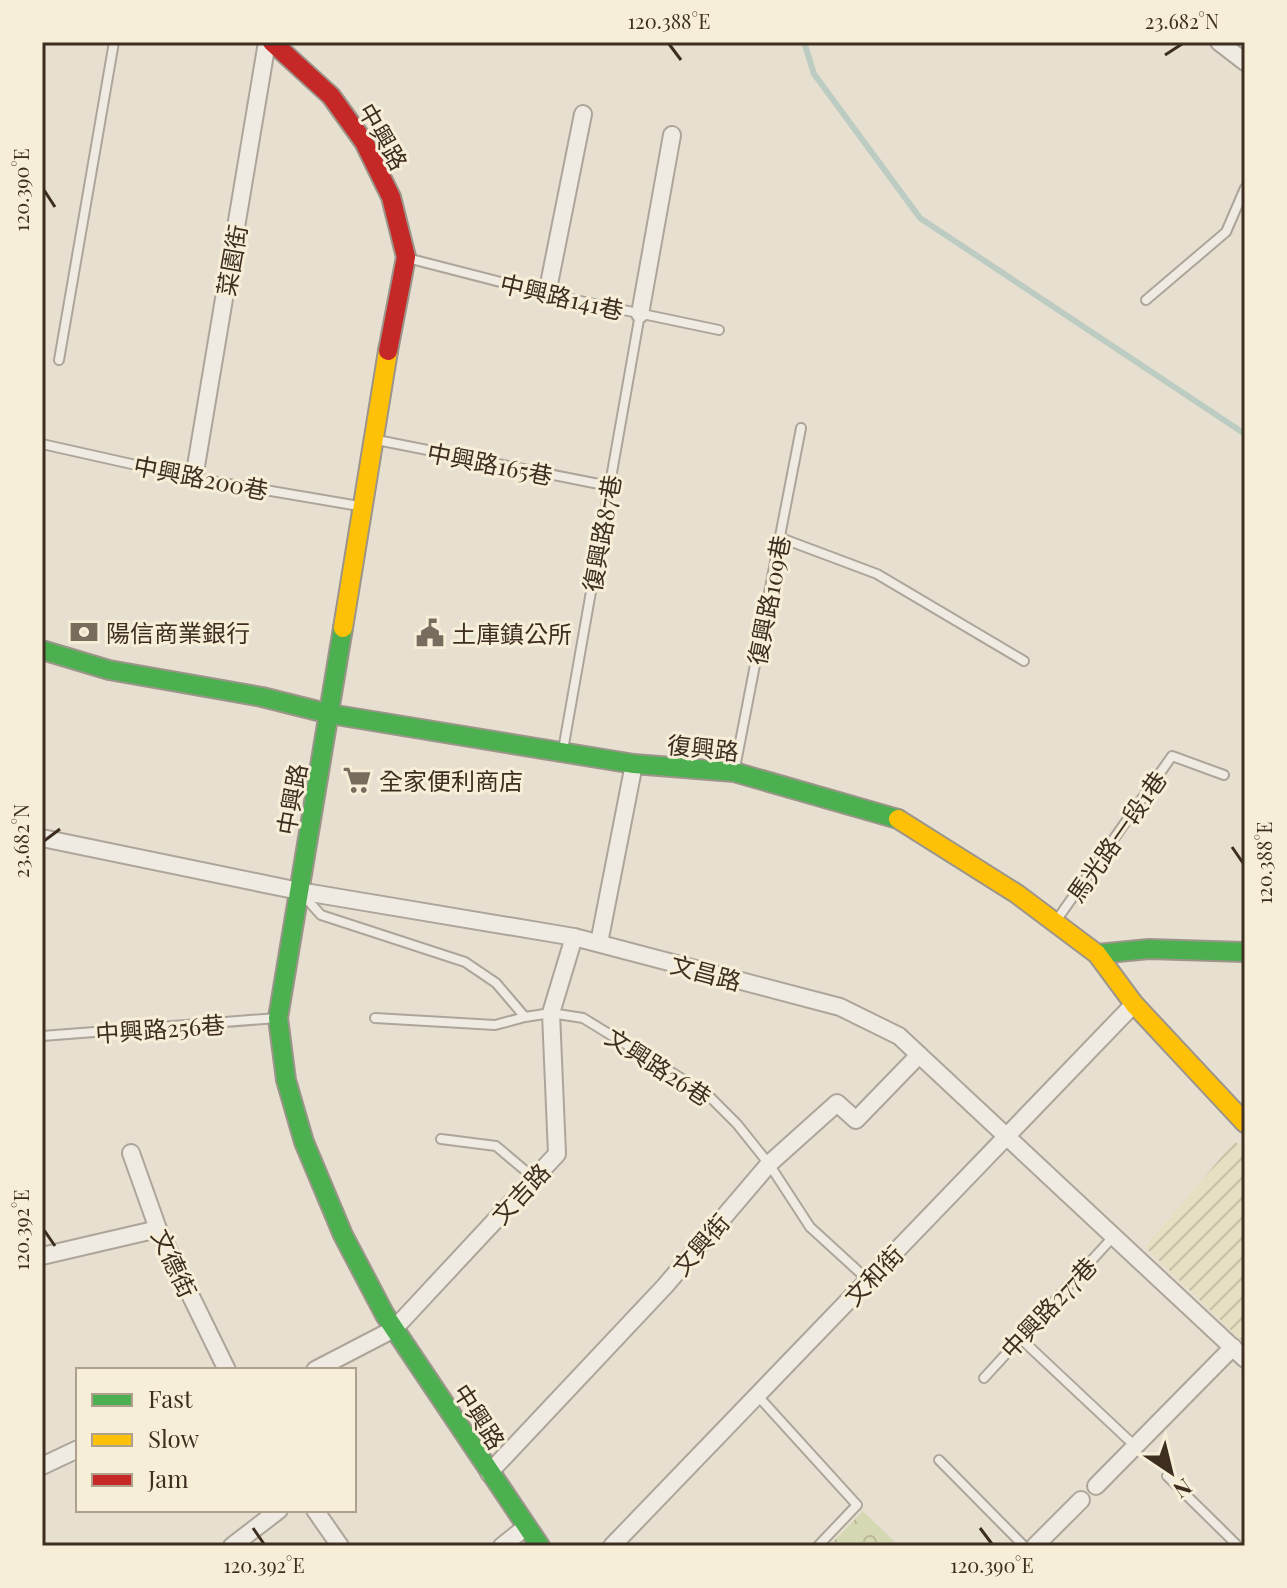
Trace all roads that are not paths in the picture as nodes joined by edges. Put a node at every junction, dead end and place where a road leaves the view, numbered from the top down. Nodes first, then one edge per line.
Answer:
1 (114, 42) edge
2 (270, 42) edge
3 (1219, 42) edge
4 (1245, 62) edge
5 (583, 114) dead end
6 (672, 135) dead end
7 (1245, 188) edge
8 (406, 257) junction
9 (547, 294) junction
10 (1146, 300) dead end
11 (640, 314) junction
12 (719, 330) dead end
13 (59, 360) dead end
14 (801, 428) dead end
15 (371, 439) junction
16 (42, 444) edge
17 (194, 478) junction
18 (609, 486) junction
19 (361, 507) junction
20 (781, 538) junction
21 (42, 650) edge
22 (1024, 661) dead end
23 (330, 714) junction
24 (562, 752) junction
25 (634, 764) junction
26 (734, 772) junction
27 (1224, 775) dead end
28 (42, 838) edge
29 (299, 891) junction
30 (1055, 921) junction
31 (574, 937) junction
32 (599, 943) junction
33 (1245, 952) edge
34 (1097, 954) junction
35 (1134, 1004) junction
36 (551, 1013) junction
37 (525, 1017) junction
38 (278, 1018) junction
39 (375, 1018) dead end
40 (42, 1036) edge
41 (919, 1055) junction
42 (1245, 1123) edge
43 (1007, 1136) junction
44 (441, 1139) dead end
45 (131, 1153) dead end
46 (769, 1164) junction
47 (534, 1178) junction
48 (158, 1229) junction
49 (1114, 1237) junction
50 (42, 1256) edge
51 (868, 1280) junction
52 (394, 1329) junction
53 (1019, 1337) junction
54 (1239, 1353) edge
55 (226, 1368) edge
56 (319, 1368) edge
57 (984, 1378) dead end
58 (757, 1395) junction
59 (1135, 1446) junction
60 (76, 1450) edge
61 (939, 1460) dead end
62 (42, 1466) edge
63 (489, 1473) junction
64 (1167, 1476) dead end
65 (1096, 1486) dead end
66 (1081, 1500) dead end
67 (276, 1512) edge
68 (316, 1512) edge
69 (526, 1527) junction
70 (232, 1546) edge
71 (340, 1546) edge
72 (502, 1546) edge
73 (540, 1546) edge
74 (612, 1546) edge
75 (818, 1546) edge
76 (1024, 1546) edge
77 (1035, 1546) edge
78 (1238, 1546) edge

1 - 13 lane
2 - 8 street, 中興路
2 - 17 street, 菜園街
3 - 4 street
5 - 9 street
6 - 11 street
7 - 10 lane
8 - 9 lane, 中興路141巷
8 - 15 street, 中興路
9 - 11 lane, 中興路141巷
11 - 12 lane, 中興路141巷
11 - 18 lane, 復興路87巷
14 - 20 lane, 復興路109巷
15 - 18 lane, 中興路165巷
15 - 19 street, 中興路
16 - 17 lane, 中興路200巷
17 - 19 lane, 中興路200巷
18 - 24 lane, 復興路87巷
19 - 23 street, 中興路
20 - 22 lane
20 - 26 lane, 復興路109巷
21 - 23 street, 復興路
23 - 24 street, 復興路
23 - 29 street, 中興路
24 - 25 street, 復興路
25 - 26 street, 復興路
25 - 32 street
26 - 30 street, 復興路
27 - 30 lane, 馬光路一段1巷
28 - 29 street, 文昌路
29 - 31 street, 文昌路
29 - 37 lane
29 - 38 street, 中興路
30 - 34 street, 復興路
31 - 32 street, 文昌路
31 - 36 street, 文吉路
32 - 41 street, 文昌路
33 - 34 street
34 - 35 street, 復興路
35 - 42 street, 復興路
35 - 43 street, 文和街
36 - 37 lane, 文興路26巷
36 - 46 lane, 文興路26巷
36 - 47 street, 文吉路
37 - 39 lane, 文興路26巷
38 - 40 lane, 中興路256巷
38 - 52 street, 中興路
41 - 43 street, 文昌路
41 - 46 street, 文興街
43 - 49 street, 文昌路
43 - 51 street, 文和街
44 - 47 lane
45 - 48 street, 文德街
46 - 51 lane, 文興路26巷
46 - 63 street, 文興街
47 - 52 street, 文吉路
48 - 50 street
48 - 55 street, 文德街
49 - 53 lane, 中興路277巷
49 - 54 street, 文昌路
51 - 58 street, 文和街
52 - 56 street, 文吉路
52 - 63 street, 中興路
53 - 57 lane, 中興路277巷
53 - 59 lane
54 - 59 street
58 - 74 street, 文和街
58 - 75 lane
59 - 65 street
60 - 62 street
61 - 76 lane
63 - 69 street, 中興路
64 - 78 lane
66 - 77 street
67 - 70 street
68 - 71 street
69 - 72 street
69 - 73 street, 中興路

